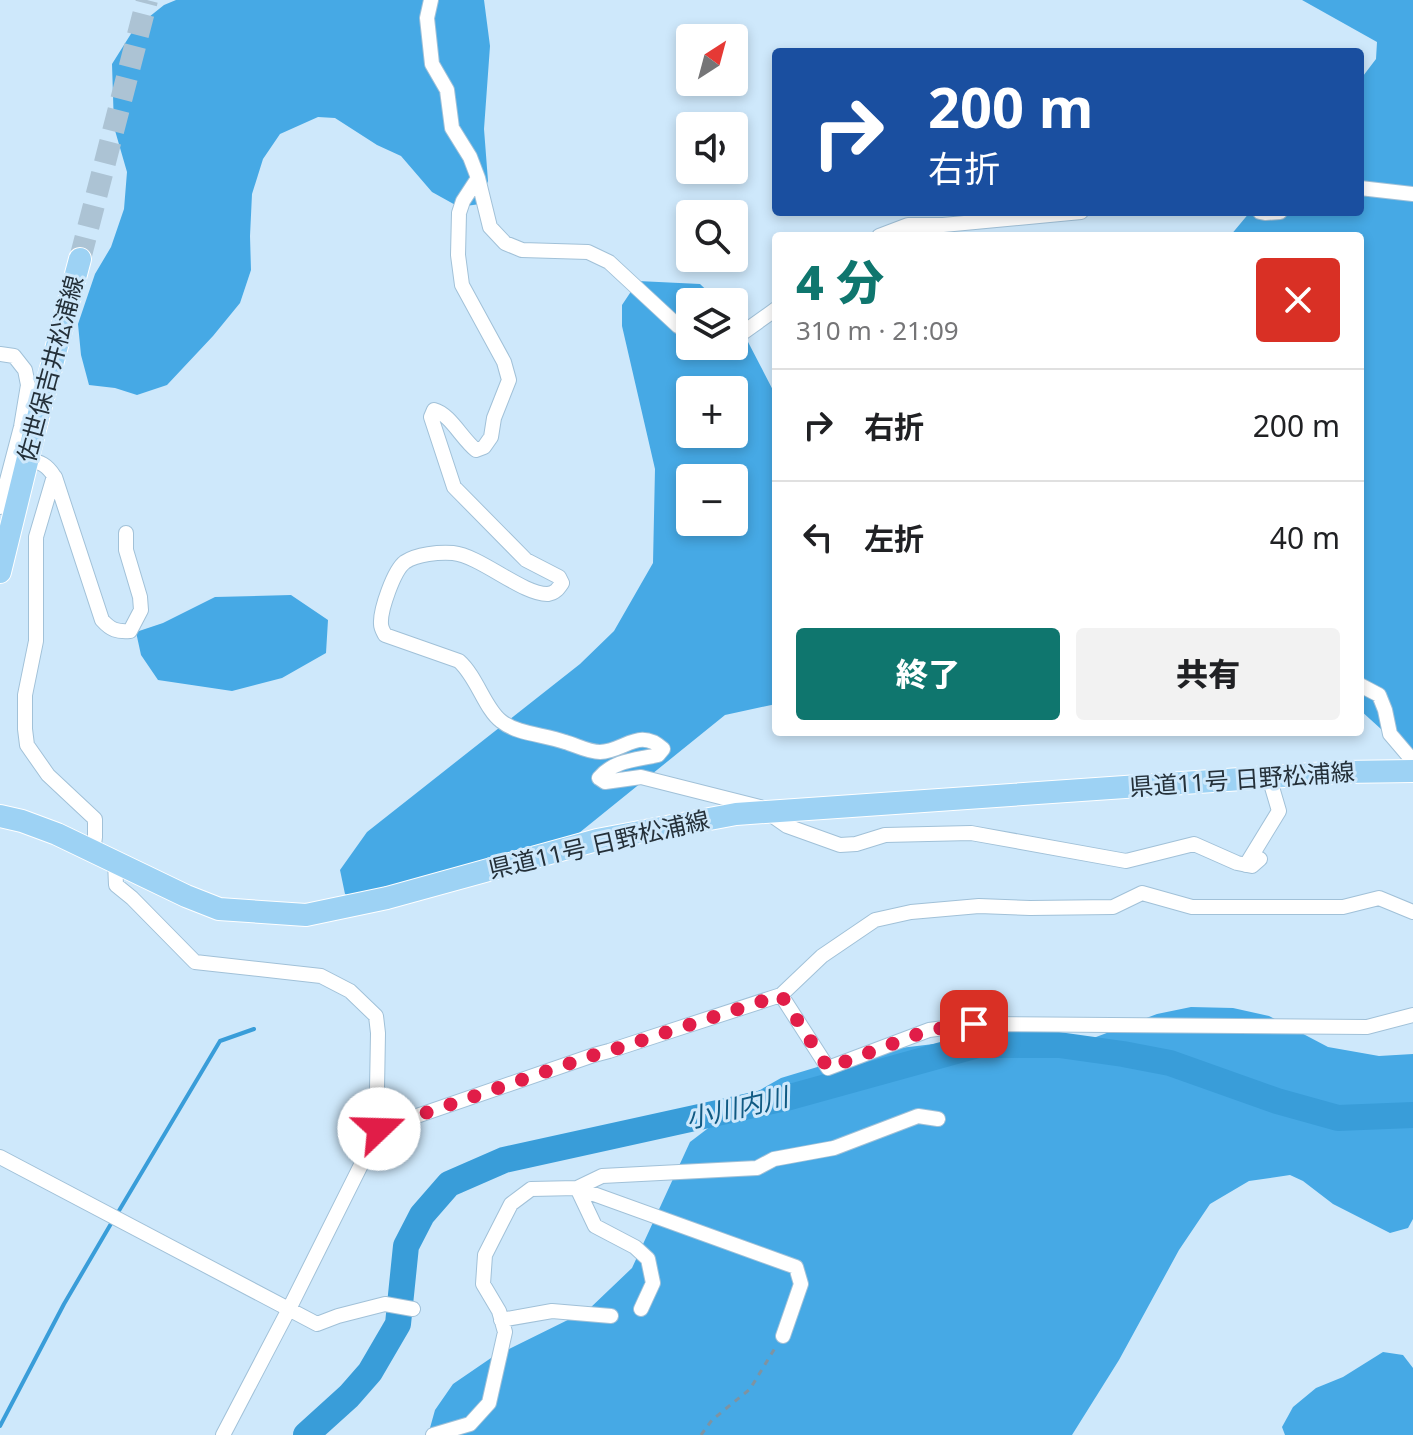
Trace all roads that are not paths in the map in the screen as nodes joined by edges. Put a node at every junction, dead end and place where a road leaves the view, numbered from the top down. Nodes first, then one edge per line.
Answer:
1 (431, 0) edge
2 (478, 178) junction
3 (1364, 188) edge
4 (1413, 194) edge
5 (1039, 216) edge
6 (890, 232) edge
7 (80, 259) tunnel mouth
8 (772, 312) edge
9 (676, 324) edge
10 (748, 329) edge
11 (0, 354) edge
12 (28, 460) junction
13 (54, 476) junction
14 (0, 507) edge
15 (126, 533) dead end
16 (0, 572) edge
17 (1364, 686) edge
18 (1413, 761) edge
19 (1413, 771) edge
20 (1269, 777) junction
21 (769, 812) junction
22 (0, 816) edge
23 (93, 852) junction
24 (115, 862) junction
25 (1413, 912) edge
26 (781, 995) junction
27 (1413, 1015) edge
28 (938, 1119) dead end
29 (379, 1129) junction
30 (0, 1157) edge
31 (577, 1188) junction
32 (289, 1309) junction
33 (413, 1309) dead end
34 (641, 1309) dead end
35 (611, 1316) dead end
36 (501, 1320) junction
37 (783, 1336) road end
38 (223, 1435) edge
39 (433, 1435) edge

1 - 2 street
2 - 9 street
2 - 21 street
3 - 4 street
5 - 6 street
7 - 12 main road, 佐世保吉井松浦線
8 - 10 street
11 - 14 street
12 - 13 street
12 - 16 main road, 佐世保吉井松浦線
13 - 15 street
13 - 23 street
17 - 18 street
19 - 20 main road, 県道11号 日野松浦線
20 - 21 main road, 県道11号 日野松浦線
20 - 21 street
21 - 24 main road, 県道11号 日野松浦線
22 - 23 main road, 県道11号 日野松浦線
23 - 24 main road, 県道11号 日野松浦線
24 - 29 street
25 - 26 street
26 - 27 street
26 - 29 street
28 - 31 street
29 - 32 street
30 - 32 street
31 - 34 street
31 - 36 street
31 - 37 street
32 - 33 street
32 - 38 street
35 - 36 street
36 - 39 street

